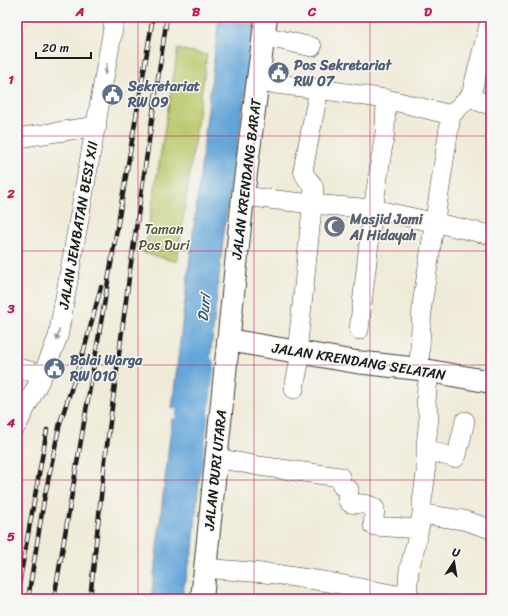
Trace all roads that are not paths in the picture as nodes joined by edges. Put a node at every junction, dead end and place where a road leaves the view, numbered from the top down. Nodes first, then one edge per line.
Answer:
1 (115, 17) edge
2 (491, 17) edge
3 (265, 27) edge
4 (312, 47) dead end
5 (258, 82) junction
6 (319, 89) junction
7 (471, 95) junction
8 (386, 99) junction
9 (491, 105) edge
10 (451, 115) junction
11 (96, 126) junction
12 (17, 138) edge
13 (243, 196) junction
14 (312, 204) junction
15 (373, 209) junction
16 (436, 222) junction
17 (491, 235) edge
18 (359, 330) dead end
19 (228, 340) junction
20 (299, 353) junction
21 (17, 368) edge
22 (424, 370) junction
23 (43, 374) junction
24 (491, 382) edge
25 (294, 389) dead end
26 (465, 421) dead end
27 (17, 425) edge
28 (427, 450) junction
29 (216, 458) junction
30 (421, 521) junction
31 (491, 529) edge
32 (205, 568) junction
33 (409, 598) edge
34 (202, 599) edge

1 -> 11 street, JALAN JEMBATAN BESI XII
2 - 7 street
3 - 4 street
3 - 5 street, JALAN KRENDANG BARAT
5 - 6 street
5 - 13 street, JALAN KRENDANG BARAT
6 - 8 street
6 - 14 street
7 - 9 street
7 - 10 street
8 - 10 street
8 - 15 street
10 - 16 street
11 - 12 street
11 -> 23 street, JALAN JEMBATAN BESI XII
13 - 14 street
13 - 19 street, JALAN KRENDANG BARAT
14 - 15 street
14 - 20 street
15 - 16 street
15 - 18 street
16 - 17 street
16 - 22 street
19 - 20 street, JALAN KRENDANG SELATAN
19 - 29 street, JALAN DURI UTARA
20 - 22 street, JALAN KRENDANG SELATAN
20 - 25 street
21 - 23 street
22 - 24 street, JALAN KRENDANG SELATAN
22 - 28 street
23 - 27 street, JALAN JEMBATAN BESI XII
26 - 28 street
28 - 30 street
29 - 30 street
29 - 32 street, JALAN DURI UTARA
30 - 31 street
30 - 33 street
32 - 33 street
32 - 34 street, JALAN DURI UTARA

